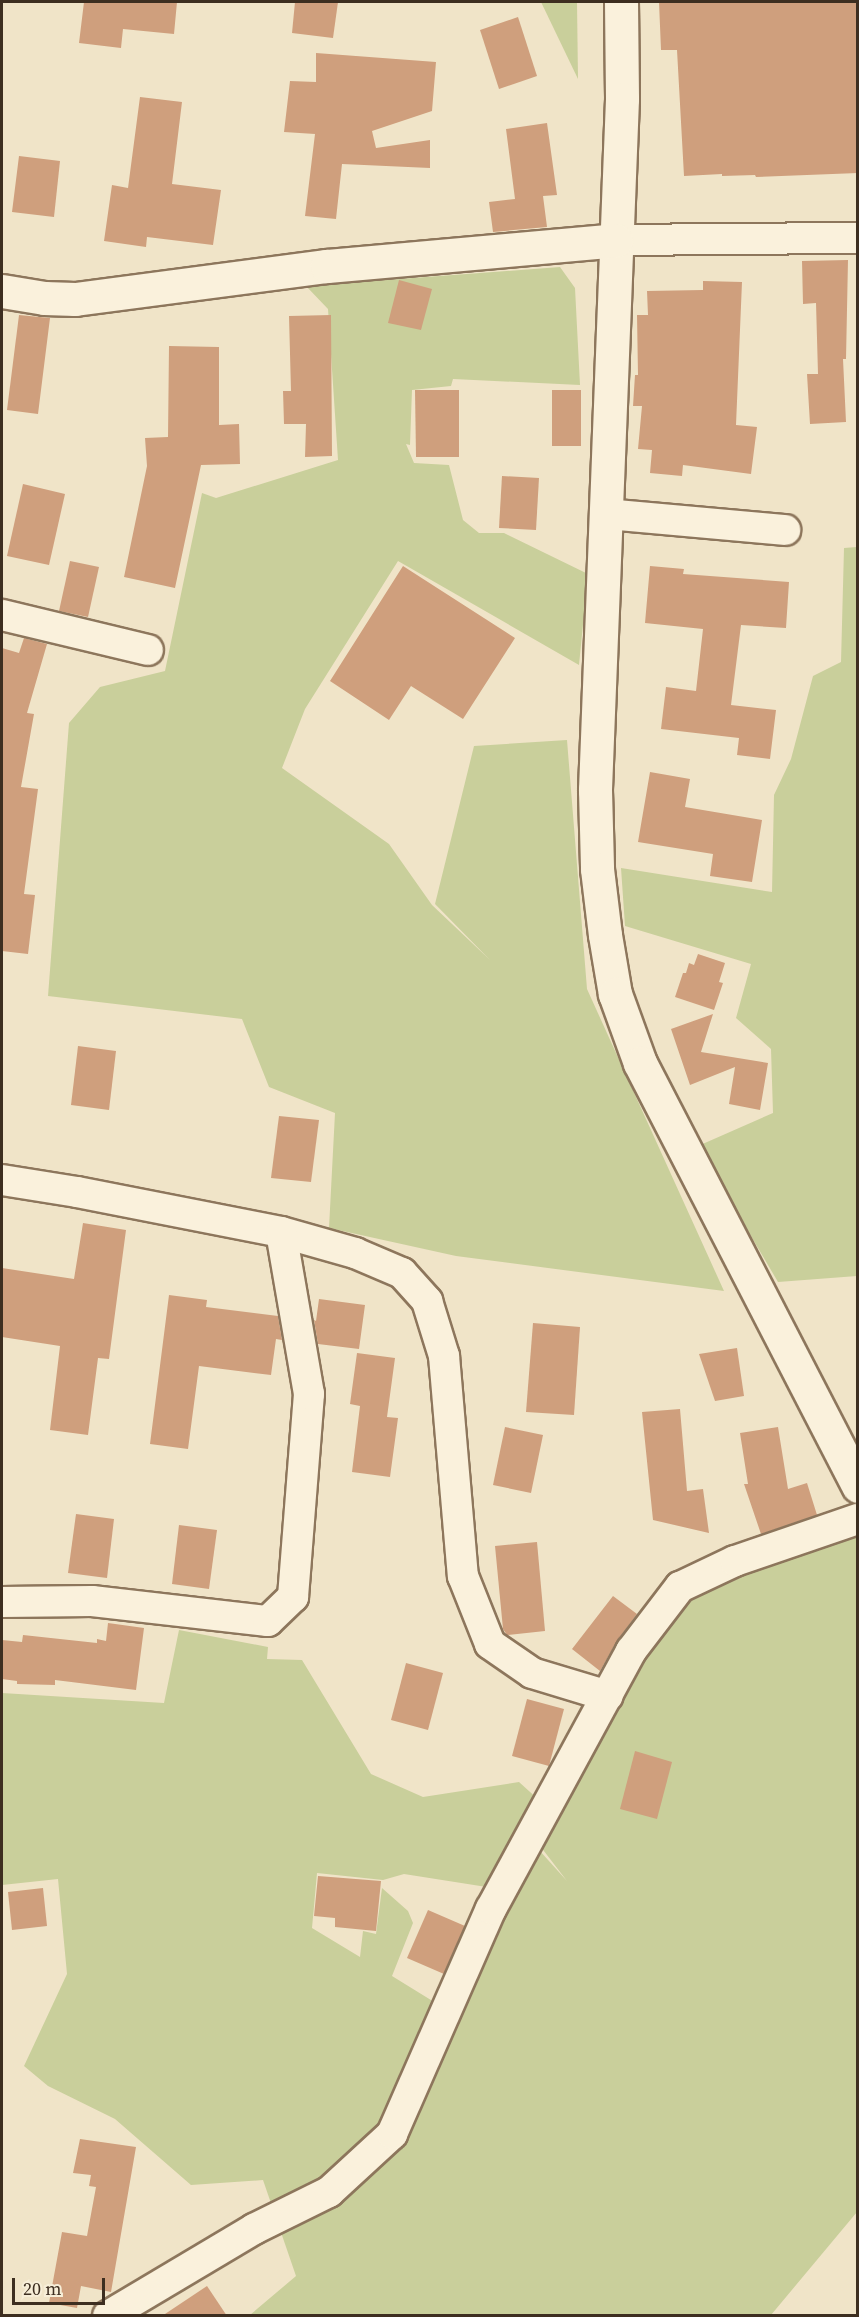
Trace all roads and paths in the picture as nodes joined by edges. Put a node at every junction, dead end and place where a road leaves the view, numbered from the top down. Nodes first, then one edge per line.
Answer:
1 (621, 2) edge
2 (858, 238) edge
3 (616, 240) junction
4 (2, 291) edge
5 (606, 514) junction
6 (785, 530) dead end
7 (2, 615) edge
8 (148, 650) dead end
9 (2, 1180) edge
10 (281, 1232) junction
11 (858, 1486) edge
12 (858, 1520) edge
13 (2, 1602) edge
14 (608, 1696) junction
15 (108, 2316) edge

1 - 3 street
2 - 3 street
3 - 4 street
3 - 5 street
5 - 6 street
5 - 11 street
7 - 8 street
9 - 10 street
10 - 13 street
10 - 14 street
12 - 14 street
14 - 15 street

